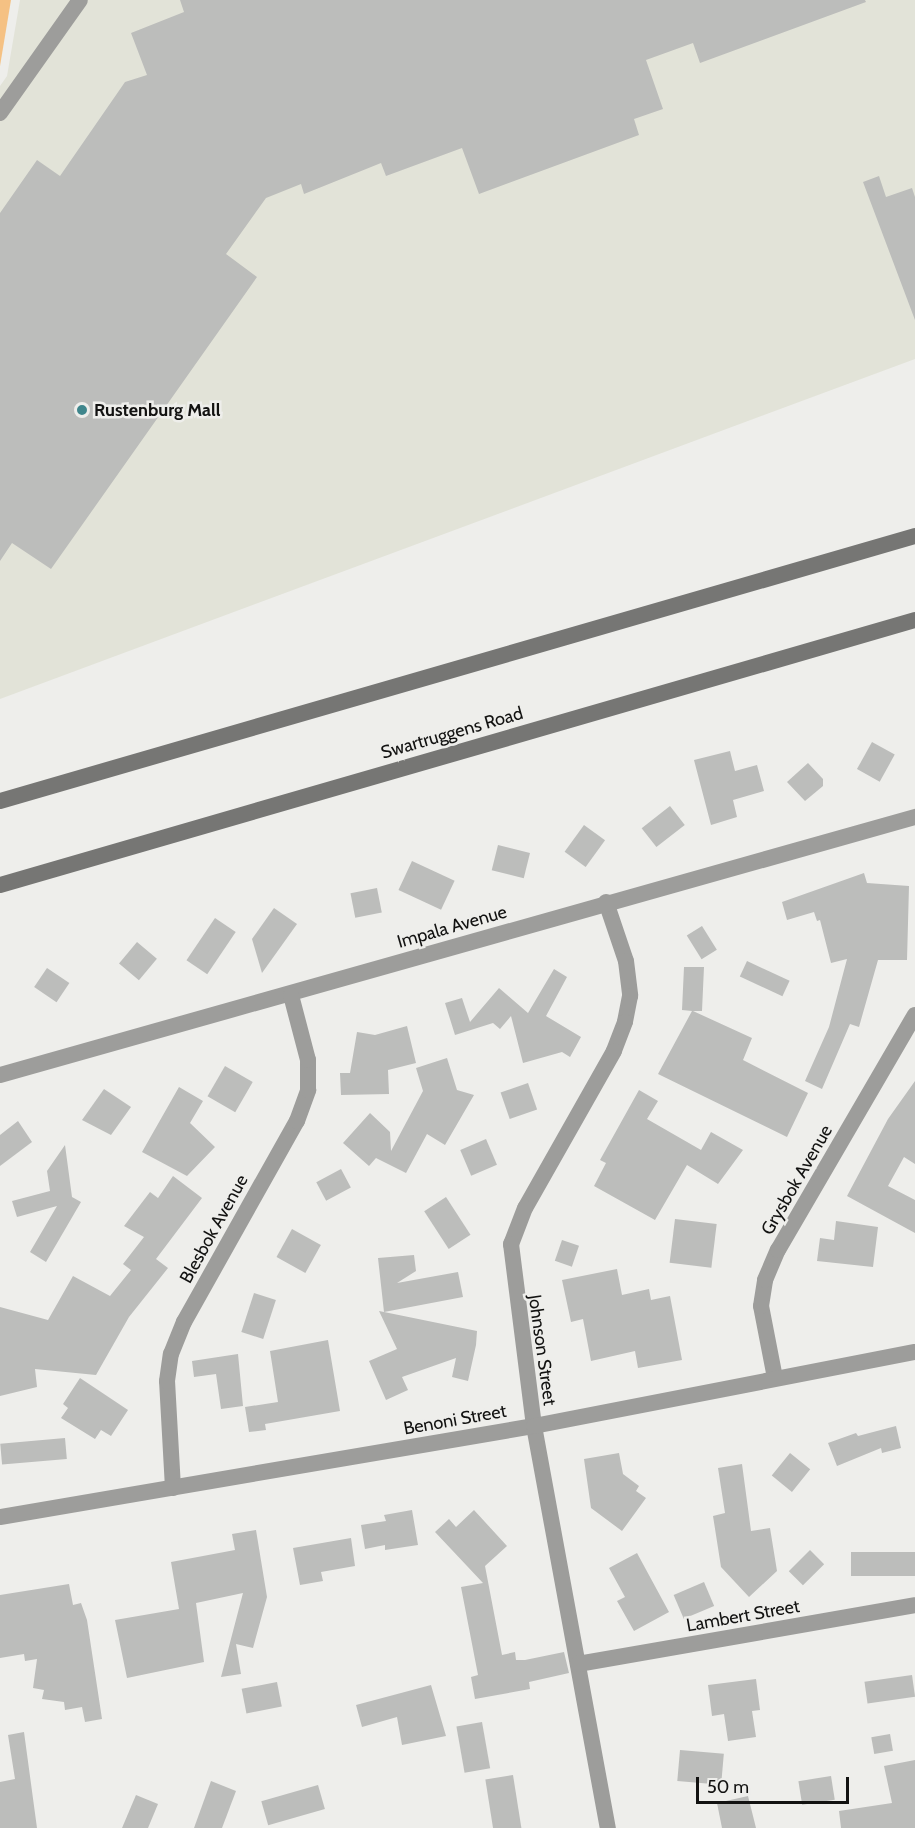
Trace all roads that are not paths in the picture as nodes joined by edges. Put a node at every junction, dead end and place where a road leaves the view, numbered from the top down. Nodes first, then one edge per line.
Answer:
1 (80, 0) edge
2 (0, 113) edge
3 (915, 536) edge
4 (915, 620) edge
5 (0, 801) edge
6 (915, 817) edge
7 (0, 885) edge
8 (606, 902) junction
9 (291, 995) junction
10 (915, 1015) edge
11 (0, 1075) edge
12 (915, 1352) edge
13 (775, 1378) junction
14 (534, 1426) junction
15 (173, 1488) junction
16 (0, 1517) edge
17 (915, 1605) edge
18 (578, 1665) junction
19 (608, 1828) edge

1 - 2 street
3 - 5 main road
4 - 7 main road, Swartruggens Road
6 - 8 street, Impala Avenue
8 - 9 street, Impala Avenue
8 - 14 street, Johnson Street
9 - 11 street, Impala Avenue
9 - 15 street, Blesbok Avenue
10 - 13 street, Grysbok Avenue
12 - 13 street, Benoni Street
13 - 14 street, Benoni Street
14 - 15 street, Benoni Street
14 - 18 street, Johnson Street
15 - 16 street, Benoni Street
17 - 18 street, Lambert Street
18 - 19 street, Johnson Street

